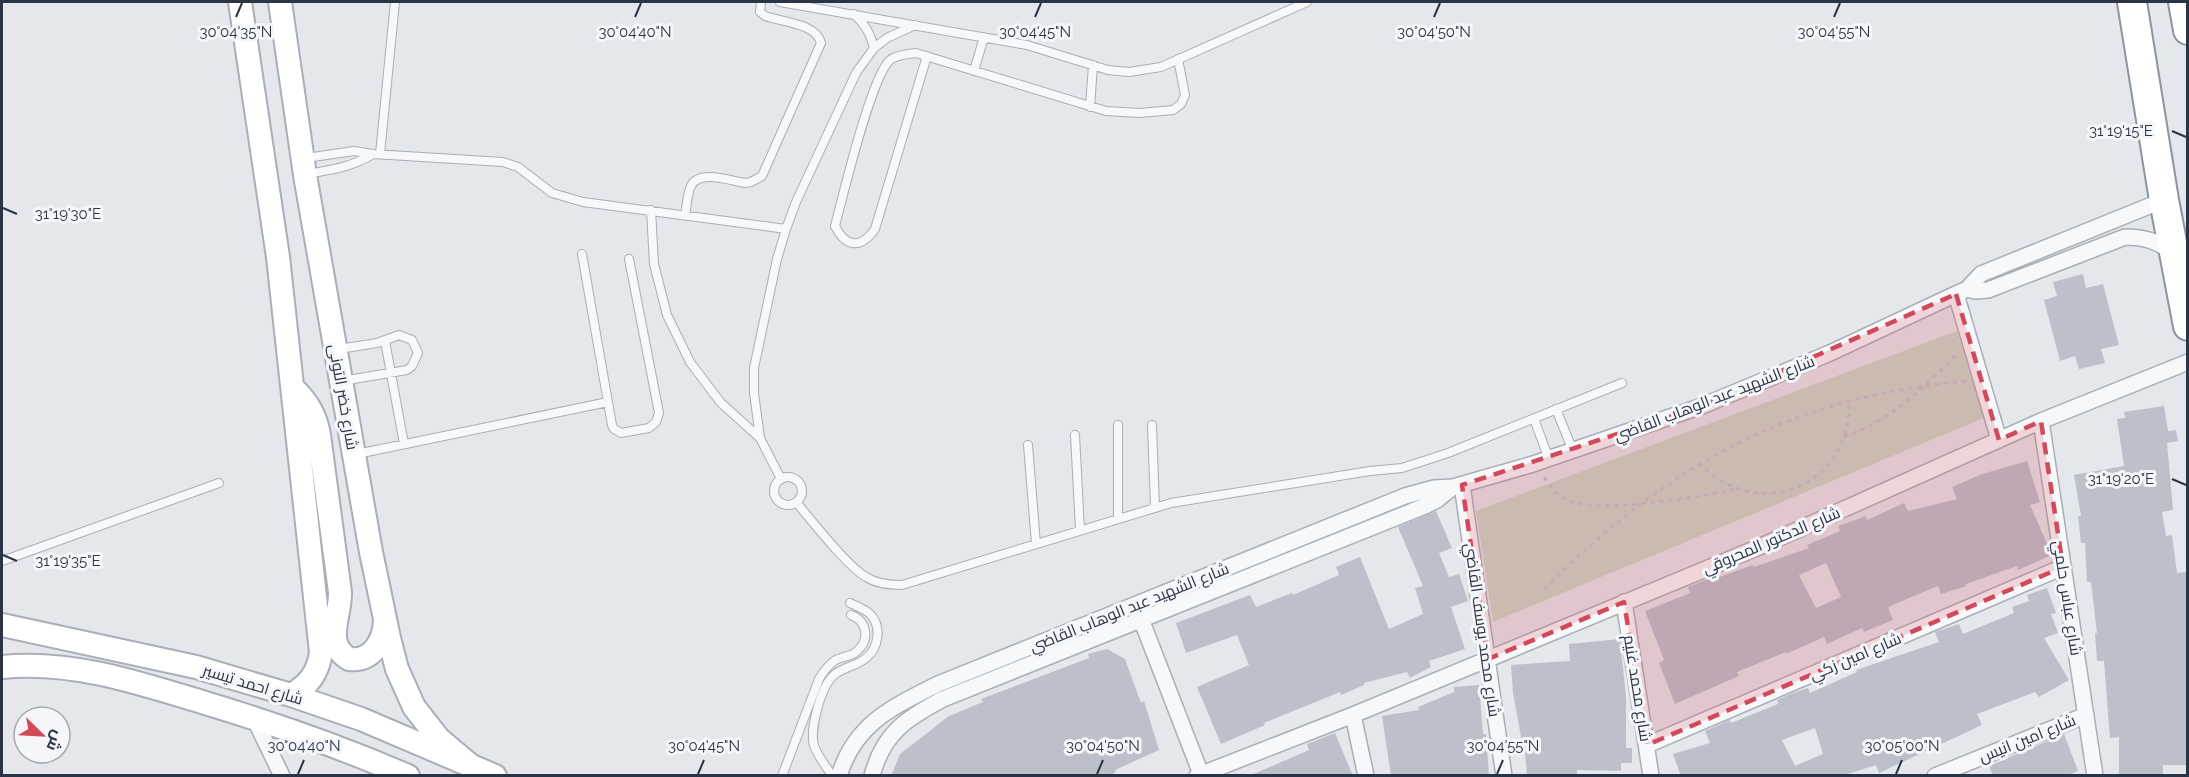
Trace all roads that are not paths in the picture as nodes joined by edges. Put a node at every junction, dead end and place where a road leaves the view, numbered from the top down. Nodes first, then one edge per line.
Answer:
1 (240, 2) edge
2 (280, 2) edge
3 (395, 2) edge
4 (761, 2) edge
5 (780, 2) edge
6 (1307, 2) edge
7 (2133, 2) edge
8 (2183, 2) edge
9 (854, 14) junction
10 (916, 25) junction
11 (2187, 30) edge
12 (984, 37) junction
13 (874, 48) junction
14 (927, 56) junction
15 (1178, 59) junction
16 (1093, 65) junction
17 (974, 71) junction
18 (1090, 107) junction
19 (376, 154) junction
20 (304, 166) junction
21 (2164, 200) junction
22 (651, 210) junction
23 (685, 215) junction
24 (786, 229) junction
25 (2173, 253) junction
26 (582, 254) dead end
27 (629, 260) dead end
28 (1961, 291) junction
29 (2187, 326) edge
30 (385, 340) junction
31 (336, 350) junction
32 (2187, 362) edge
33 (391, 373) junction
34 (341, 381) junction
35 (1622, 382) dead end
36 (608, 402) junction
37 (1556, 409) junction
38 (1534, 419) junction
39 (2041, 421) junction
40 (1118, 424) dead end
41 (1152, 425) dead end
42 (1075, 435) dead end
43 (760, 438) junction
44 (1999, 440) junction
45 (404, 444) junction
46 (1028, 446) dead end
47 (1573, 451) junction
48 (354, 454) junction
49 (1550, 459) junction
50 (781, 479) junction
51 (219, 483) dead end
52 (1458, 486) junction
53 (796, 502) junction
54 (1155, 508) junction
55 (1118, 519) junction
56 (1080, 530) junction
57 (1036, 544) junction
58 (2, 561) edge
59 (2063, 567) junction
60 (1624, 602) junction
61 (850, 603) dead end
62 (851, 615) dead end
63 (1141, 619) junction
64 (385, 620) junction
65 (2, 625) edge
66 (330, 652) junction
67 (1488, 659) junction
68 (2, 667) edge
69 (291, 695) junction
70 (1353, 715) junction
71 (2086, 715) junction
72 (254, 718) junction
73 (1647, 745) junction
74 (470, 765) junction
75 (407, 775) edge
76 (1199, 775) edge
77 (282, 776) edge
78 (495, 776) edge
79 (782, 776) edge
80 (832, 776) edge
81 (838, 776) edge
82 (872, 776) edge
83 (1366, 776) edge
84 (1504, 776) edge
85 (1651, 776) edge
86 (1935, 776) edge
87 (2095, 776) edge

1 - 66 main road
2 - 20 main road, شارع خضر التونى
3 - 19 lane
4 - 23 lane
5 - 9 lane
6 - 15 lane
7 - 21 highway
8 - 11 highway
9 - 10 lane
9 - 13 lane
10 - 12 lane
10 - 13 lane
12 - 16 lane
12 - 17 lane
13 - 24 lane
14 - 14 lane
14 - 17 lane
15 - 16 lane
15 - 18 lane
16 - 18 lane
17 - 18 lane
19 - 20 lane
19 - 20 lane
19 - 22 lane
20 - 31 main road, شارع خضر التونى
21 - 25 highway
21 - 28 street, شارع الشهيد عبد الوهاب القاضي
22 - 23 lane
22 - 43 lane
23 - 24 lane
24 - 43 lane
25 - 28 street, شارع الشهيد عبد الوهاب القاضي
25 - 29 highway
26 - 36 lane
27 - 36 lane
28 - 44 street
28 - 47 street, شارع الشهيد عبد الوهاب القاضي
30 - 31 lane
30 - 33 lane
30 - 33 lane
31 - 34 main road, شارع خضر التونى
32 - 39 street, شارع الدكتور المحروقي
33 - 34 lane
33 - 45 lane
34 - 48 main road, شارع خضر التونى
35 - 37 lane
36 - 45 lane
37 - 38 lane
37 - 47 lane
38 - 49 lane
38 - 54 lane
39 - 44 street, شارع الدكتور المحروقي
39 - 59 street, شارع عباس حلمي
40 - 55 lane
41 - 54 lane
42 - 56 lane
43 - 50 lane
44 - 60 street, شارع الدكتور المحروقي
45 - 48 lane
46 - 57 lane
47 - 49 street, شارع الشهيد عبد الوهاب القاضي
48 - 64 main road, شارع خضر التونى
49 - 52 street, شارع الشهيد عبد الوهاب القاضي
50 - 53 lane
50 - 53 lane
51 - 58 lane
52 - 63 street, شارع الشهيد عبد الوهاب القاضي
52 - 67 street, شارع محمد يوسف القاضي
52 - 81 street, شارع الشهيد عبد الوهاب القاضي
53 - 57 lane
54 - 55 lane
55 - 56 lane
56 - 57 lane
59 - 71 street, شارع عباس حلمي
59 - 73 street, شارع امين زكي
60 - 67 street, شارع الدكتور المحروقي
60 - 73 street, شارع محمد غنيم
61 - 80 lane
62 - 79 lane
63 - 76 street
63 - 82 street, شارع الشهيد عبد الوهاب القاضي
64 - 66 main road
64 - 74 main road, شارع خضر التونى
65 - 69 main road, شارع احمد تيسير
66 - 69 main road
67 - 70 street, شارع الدكتور المحروقي
67 - 84 street, شارع محمد يوسف القاضي
68 - 72 main road, شارع احمد تيسير
69 - 74 main road, شارع احمد تيسير
70 - 76 street, شارع الدكتور المحروقي
70 - 83 street
71 - 86 street, شارع امين انيس
71 - 87 street, شارع عباس حلمي
72 - 75 main road, شارع احمد تيسير
72 - 77 street
73 - 85 street, شارع محمد غنيم
74 - 78 main road, شارع احمد تيسير

